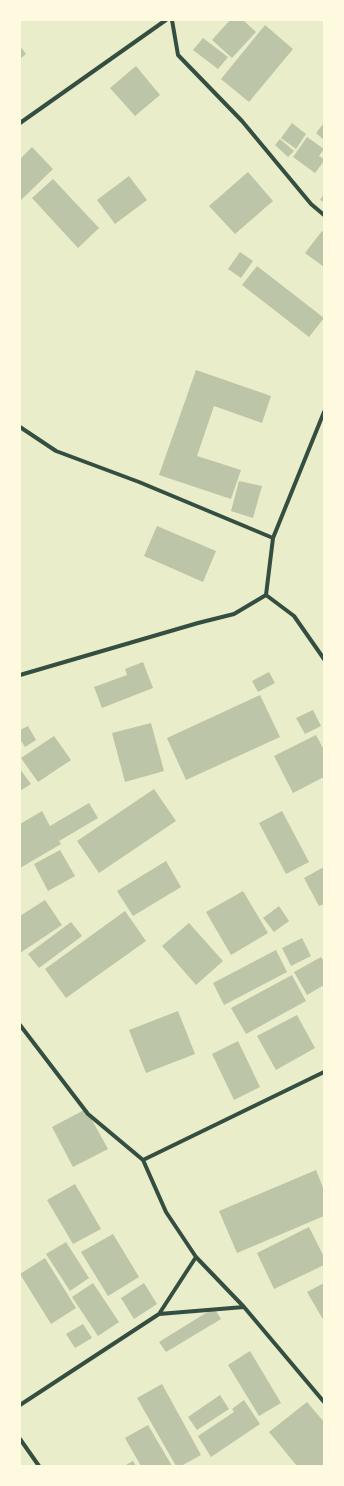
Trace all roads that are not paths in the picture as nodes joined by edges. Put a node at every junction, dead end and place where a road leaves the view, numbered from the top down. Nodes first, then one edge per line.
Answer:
1 (166, 20) edge
2 (172, 20) edge
3 (20, 123) edge
4 (324, 215) edge
5 (324, 412) edge
6 (20, 427) edge
7 (273, 538) junction
8 (266, 595) junction
9 (323, 656) edge
10 (20, 675) edge
11 (20, 1025) edge
12 (324, 1072) edge
13 (143, 1160) junction
14 (196, 1257) junction
15 (244, 1307) junction
16 (159, 1314) junction
17 (324, 1402) edge
18 (20, 1405) edge
19 (20, 1439) edge
20 (39, 1466) edge

1 - 3 street
2 - 4 street
5 - 7 street
6 - 7 street
7 - 8 street
8 - 9 street
8 - 10 street
11 - 13 street
12 - 13 street
13 - 14 street
14 - 15 street
14 - 16 street
15 - 16 street
15 - 17 street
16 - 18 street
19 - 20 street

